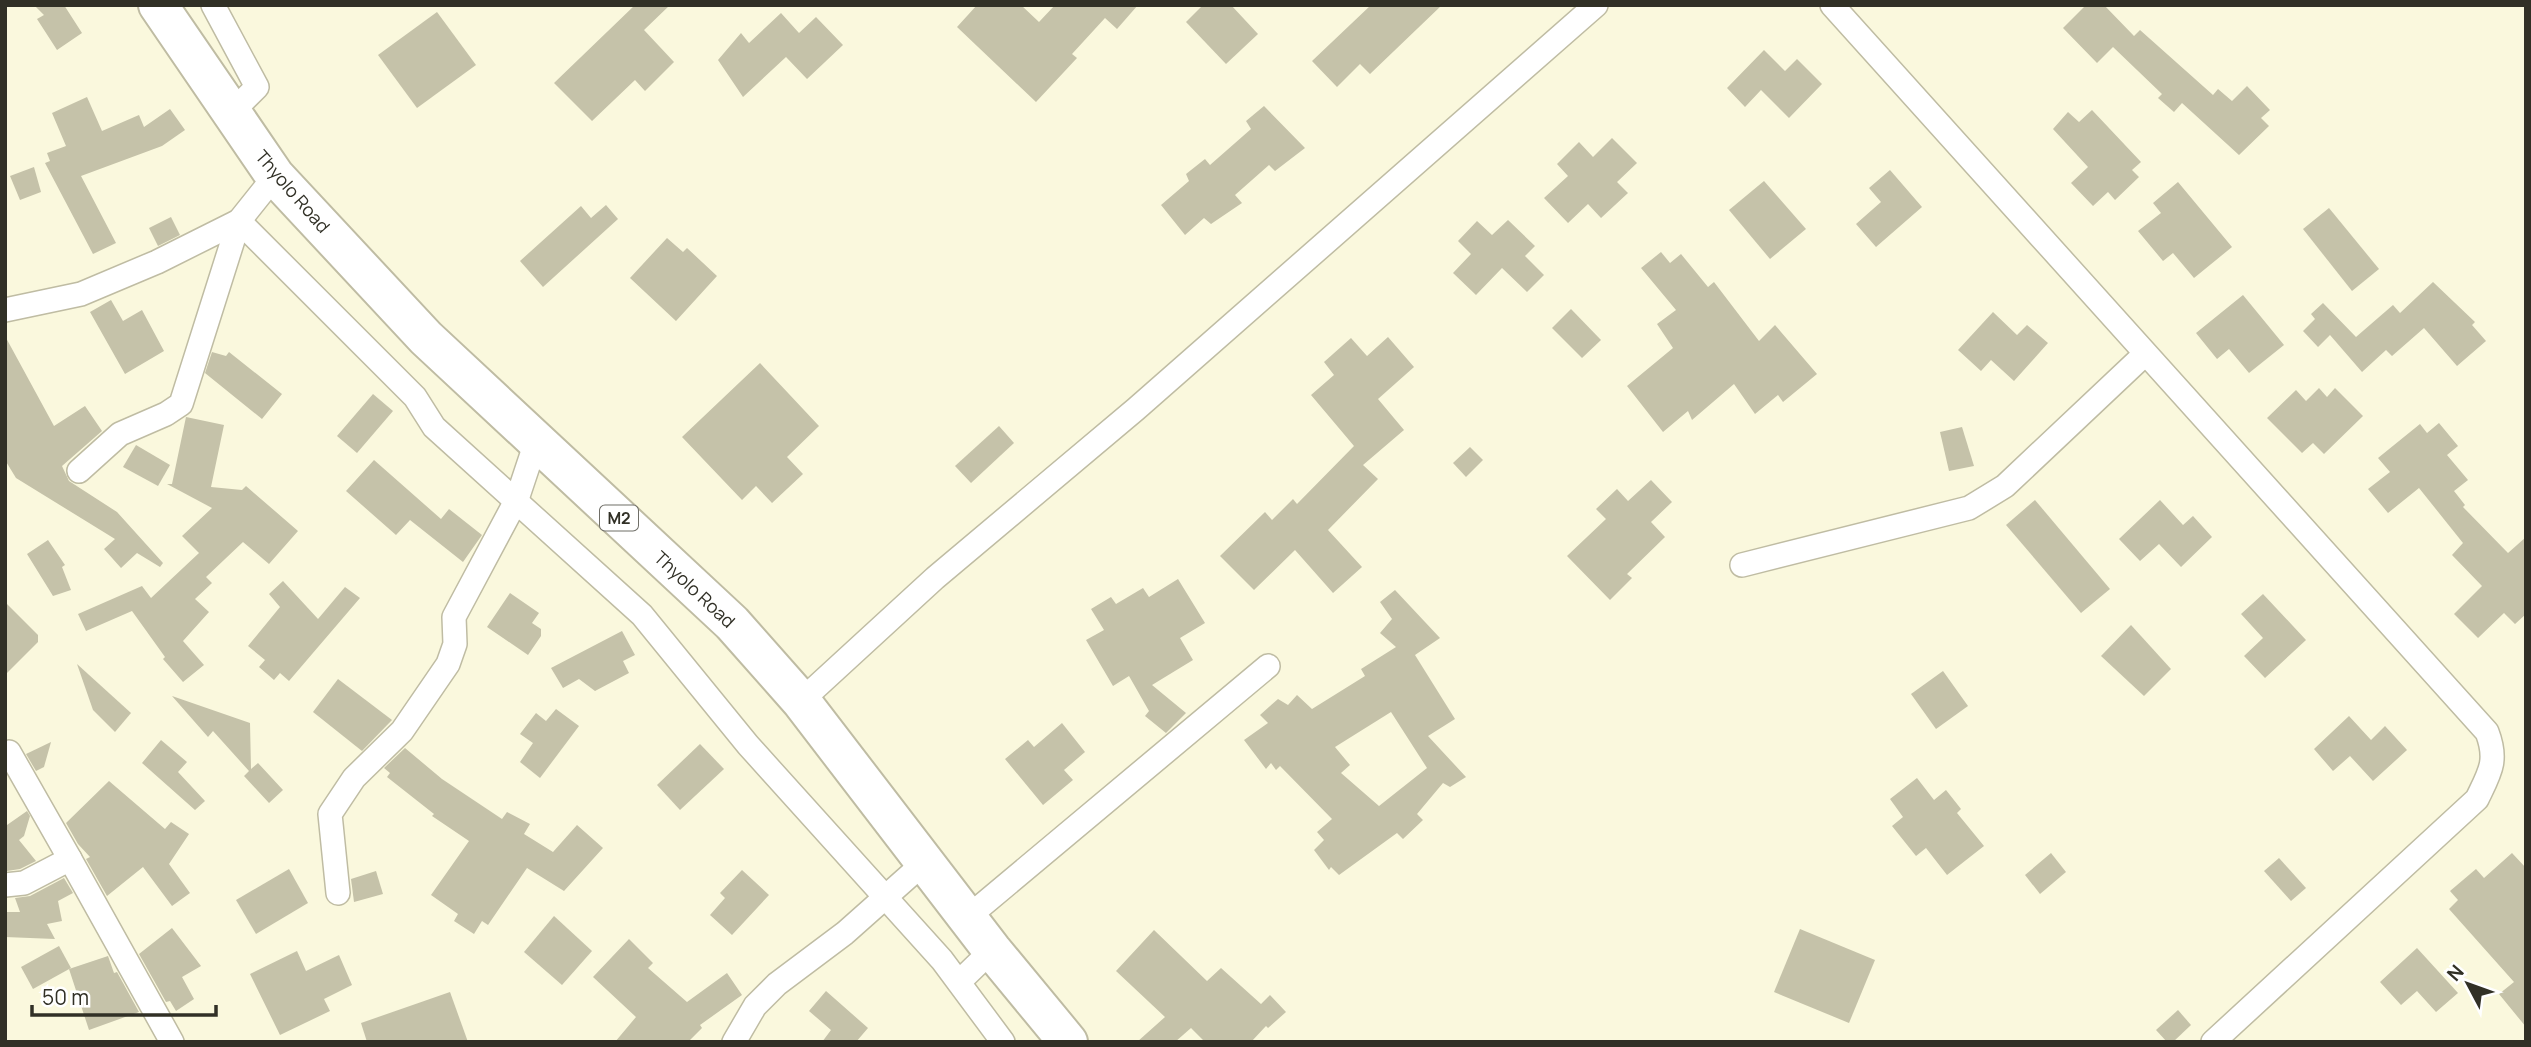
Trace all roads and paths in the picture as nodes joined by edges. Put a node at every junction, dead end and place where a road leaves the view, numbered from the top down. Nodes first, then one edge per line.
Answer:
1 (158, 5) edge
2 (213, 5) edge
3 (1596, 5) edge
4 (1832, 5) edge
5 (231, 113) junction
6 (275, 176) junction
7 (239, 221) junction
8 (5, 310) edge
9 (2145, 355) junction
10 (536, 442) junction
11 (79, 471) dead end
12 (517, 499) junction
13 (1742, 565) dead end
14 (1268, 666) dead end
15 (801, 701) junction
16 (9, 752) dead end
17 (70, 859) junction
18 (926, 861) junction
19 (5, 886) edge
20 (338, 893) dead end
21 (886, 896) junction
22 (968, 917) junction
23 (992, 950) junction
24 (959, 982) junction
25 (172, 1042) edge
26 (734, 1042) edge
27 (1003, 1042) edge
28 (1068, 1042) edge
29 (2213, 1042) edge

1 - 5 highway, Thyolo Road / M2
2 - 5 street
3 - 15 street
4 - 9 street
5 - 6 highway, Thyolo Road / M2
6 - 7 street
6 - 10 highway, Thyolo Road / M2
7 - 8 street
7 - 11 street
7 - 12 street
9 - 13 street
9 - 29 street
10 - 12 street
10 - 15 highway, Thyolo Road / M2
12 - 20 street
12 - 21 street
14 - 22 street
15 - 18 highway, Thyolo Road / M2
16 - 17 street
17 - 19 street
17 - 25 street
18 - 21 street
18 - 22 highway, Thyolo Road / M2
21 - 24 street
21 - 26 street
22 - 23 highway, Thyolo Road / M2
23 - 24 street
23 - 28 highway, Thyolo Road / M2
24 - 27 street

